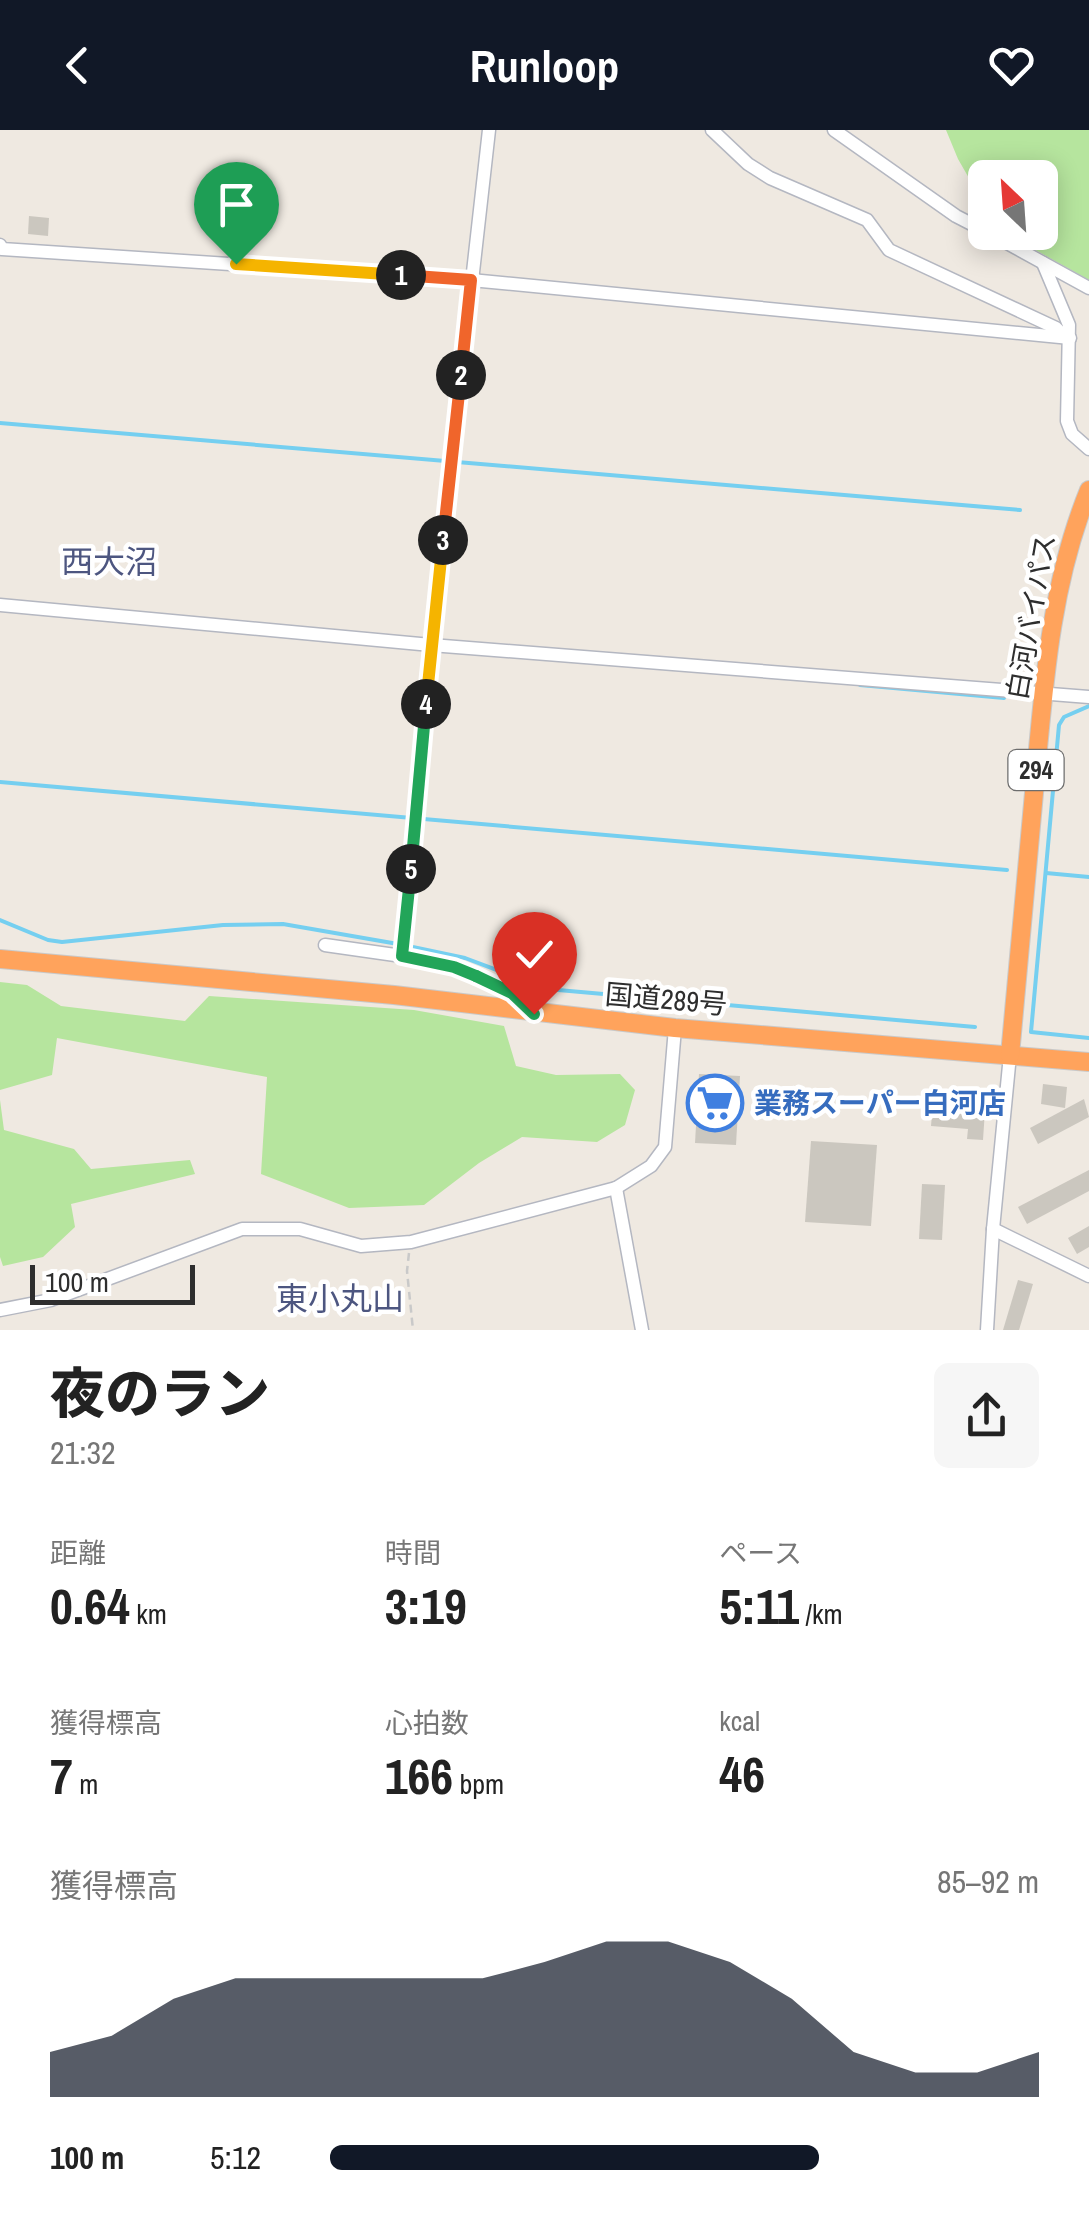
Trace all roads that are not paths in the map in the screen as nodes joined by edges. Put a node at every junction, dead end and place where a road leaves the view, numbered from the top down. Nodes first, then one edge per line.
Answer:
1 (489, 130) edge
2 (712, 130) edge
3 (834, 130) edge
4 (853, 136) edge
5 (968, 222) edge
6 (0, 245) edge
7 (1020, 250) edge
8 (1043, 262) junction
9 (471, 280) junction
10 (1089, 288) edge
11 (1067, 338) junction
12 (1089, 449) edge
13 (1089, 491) edge
14 (0, 605) edge
15 (432, 645) junction
16 (1043, 693) junction
17 (1089, 698) edge
18 (326, 944) dead end
19 (402, 956) junction
20 (0, 958) edge
21 (534, 1014) junction
22 (676, 1028) junction
23 (1010, 1055) junction
24 (1089, 1062) edge
25 (616, 1188) junction
26 (993, 1229) junction
27 (1089, 1276) edge
28 (0, 1310) edge
29 (642, 1330) edge
30 (987, 1330) edge

1 - 9 street
2 - 11 street
3 - 4 street
4 - 5 street
6 - 9 street
7 - 8 street
8 - 10 street
8 - 11 street
9 - 11 street
9 - 15 street
11 - 12 street
13 - 16 highway, 白河バイパス / 294
14 - 15 street
15 - 16 street
15 - 19 street
16 - 17 street
16 - 23 highway, 白河バイパス / 294
18 - 19 street
19 - 21 street
20 - 21 highway, 国道289号
21 - 22 highway, 国道289号
22 - 23 highway, 国道289号
22 - 25 street
23 - 24 highway, 国道289号
23 - 26 street
25 - 28 street
25 - 29 street
26 - 27 street
26 - 30 street

